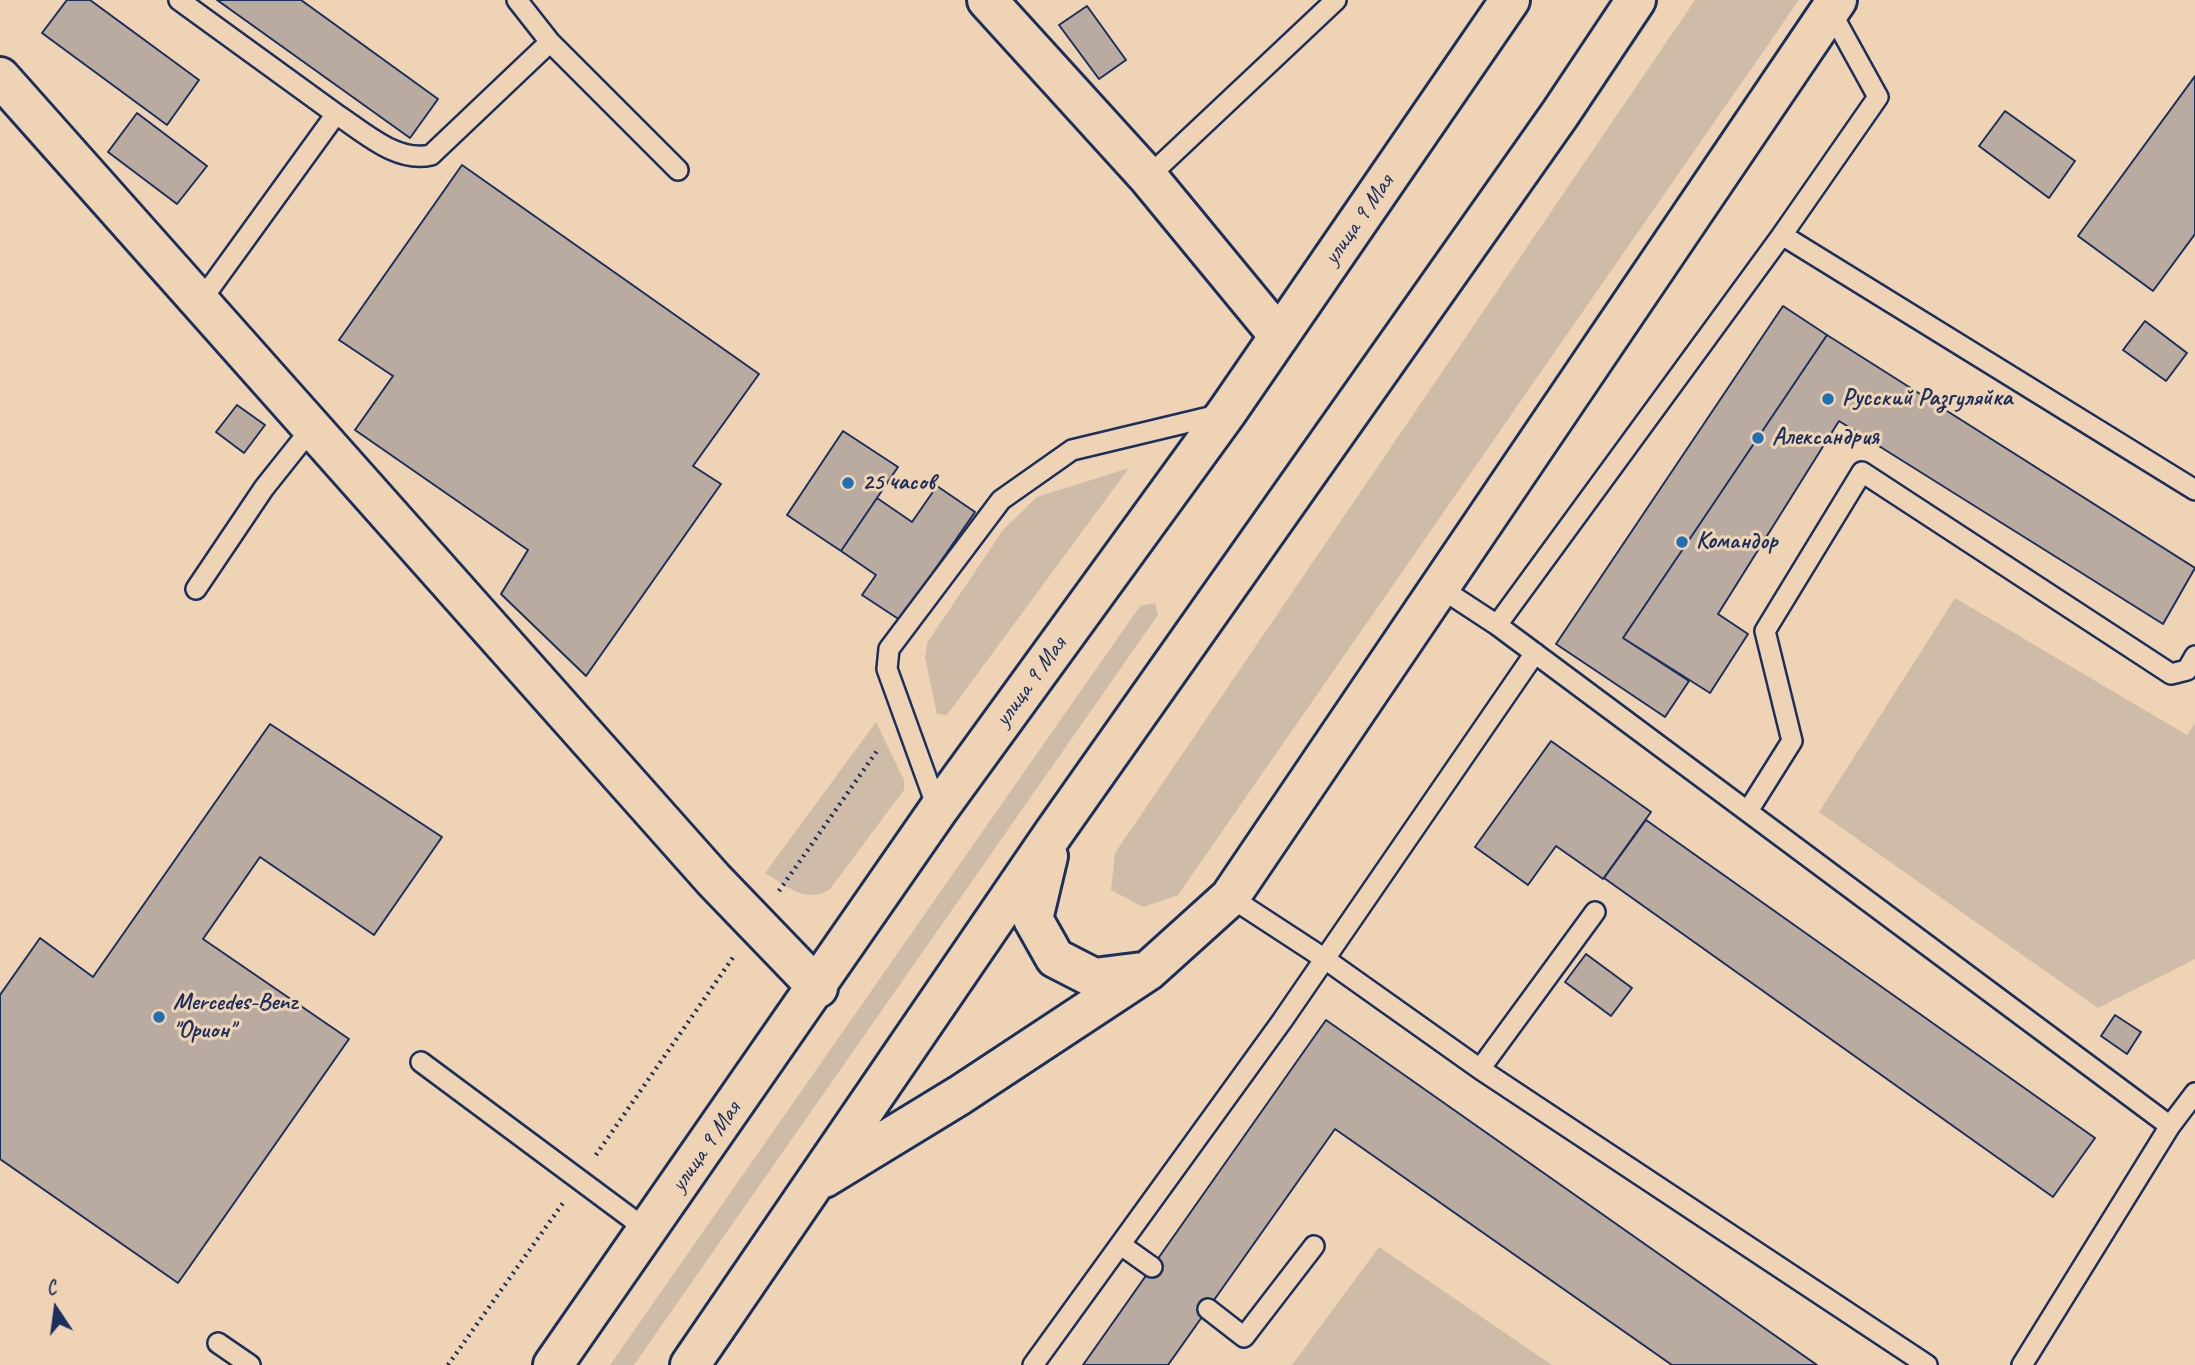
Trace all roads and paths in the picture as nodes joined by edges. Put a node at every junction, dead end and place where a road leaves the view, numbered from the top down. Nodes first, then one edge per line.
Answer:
1 (179, 0) edge
2 (517, 0) edge
3 (988, 0) edge
4 (1336, 0) edge
5 (1510, 0) edge
6 (1636, 0) edge
7 (1834, 5) edge
8 (550, 42) junction
9 (0, 76) edge
10 (336, 114) junction
11 (678, 170) dead end
12 (1148, 177) junction
13 (1782, 235) junction
14 (200, 302) junction
15 (1279, 336) junction
16 (1227, 412) junction
17 (310, 429) junction
18 (2195, 491) edge
19 (1439, 587) junction
20 (197, 589) dead end
21 (1497, 625) junction
22 (1535, 653) junction
23 (2195, 656) edge
24 (879, 748) dead end
25 (939, 810) junction
26 (1748, 811) junction
27 (1053, 834) junction
28 (1230, 897) junction
29 (1595, 912) dead end
30 (757, 922) junction
31 (1325, 958) junction
32 (1148, 971) junction
33 (818, 988) junction
34 (421, 1062) dead end
35 (1480, 1069) junction
36 (2195, 1093) edge
37 (2170, 1126) junction
38 (580, 1178) junction
39 (814, 1185) junction
40 (647, 1230) junction
41 (1121, 1245) junction
42 (1314, 1246) dead end
43 (1152, 1268) dead end
44 (1208, 1309) dead end
45 (218, 1343) dead end
46 (250, 1365) edge
47 (448, 1365) edge
48 (553, 1365) edge
49 (690, 1365) edge
50 (1033, 1365) edge
51 (1927, 1365) edge
52 (2022, 1365) edge

1 - 10 lane
2 - 8 lane
3 - 12 main road
4 - 12 lane
5 - 15 main road, улица 9 Мая
6 - 27 main road
7 - 13 lane
7 - 19 main road
8 - 10 lane
8 - 11 lane
9 - 14 main road
10 - 14 lane
12 - 15 main road
13 - 18 lane
13 - 21 lane
14 - 17 main road
15 - 16 main road, улица 9 Мая
16 - 25 main road, улица 9 Мая
16 - 25 lane
17 - 20 lane
17 - 30 main road
19 - 21 lane
19 - 28 main road
21 - 22 lane
22 - 26 lane
22 - 31 lane
23 - 26 lane
24 - 30 path
25 - 33 main road, улица 9 Мая
26 - 37 lane
27 - 32 main road
27 - 39 main road
28 - 31 lane
28 - 32 main road
29 - 35 lane
30 - 33 main road
30 - 38 path
31 - 35 lane
31 - 41 lane
32 - 39 main road
33 - 40 main road, улица 9 Мая
34 - 38 lane
35 - 51 lane
36 - 37 lane
37 - 52 lane
38 - 40 lane
38 - 47 path
39 - 49 main road
40 - 48 main road, улица 9 Мая
41 - 43 lane
41 - 50 lane
42 - 44 lane
45 - 46 lane

